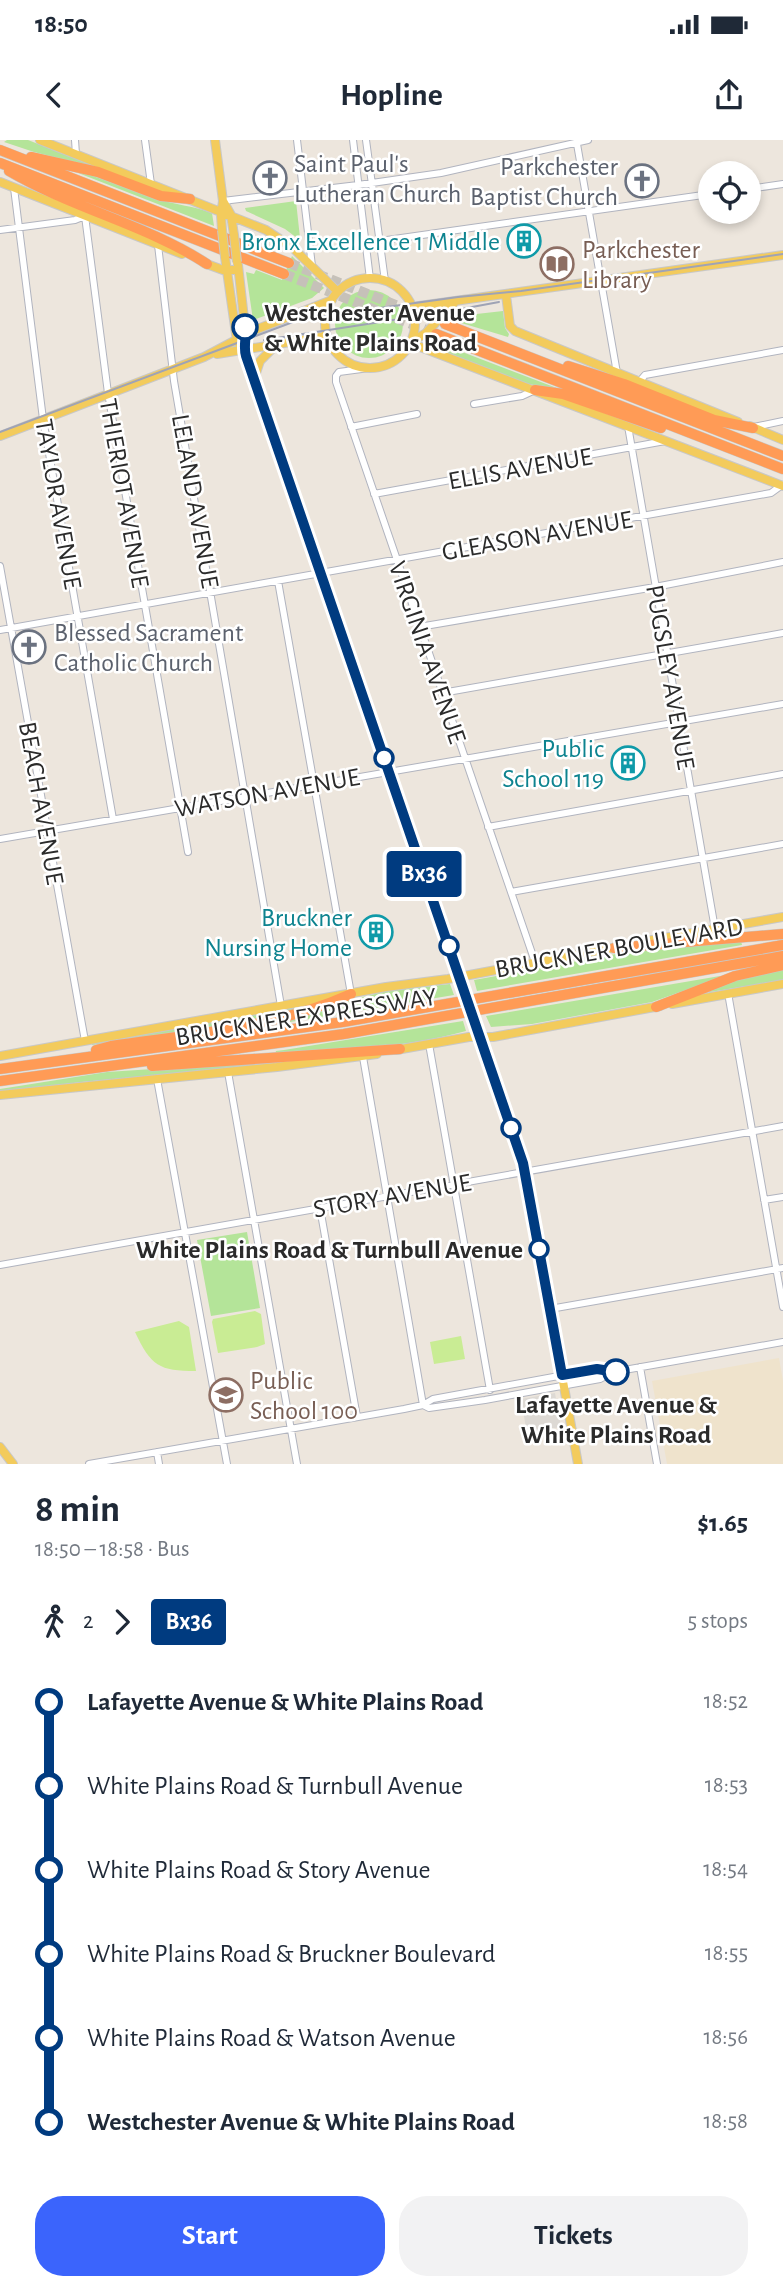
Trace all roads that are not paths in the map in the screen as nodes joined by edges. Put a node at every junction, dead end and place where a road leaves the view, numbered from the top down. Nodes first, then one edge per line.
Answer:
1 (40, 140) edge
2 (75, 140) edge
3 (145, 140) edge
4 (215, 140) edge
5 (297, 140) edge
6 (353, 140) edge
7 (366, 140) edge
8 (588, 140) edge
9 (577, 144) junction
10 (2, 150) edge
11 (76, 154) junction
12 (0, 164) edge
13 (0, 183) edge
14 (372, 183) junction
15 (151, 184) junction
16 (783, 184) edge
17 (358, 185) junction
18 (761, 187) edge
19 (14, 188) junction
20 (304, 191) junction
21 (698, 196) edge
22 (190, 199) junction
23 (223, 201) junction
24 (221, 211) junction
25 (589, 212) junction
26 (231, 215) junction
27 (85, 216) junction
28 (19, 228) junction
29 (0, 230) edge
30 (380, 241) junction
31 (158, 244) junction
32 (783, 255) edge
33 (289, 263) tunnel mouth
34 (207, 264) junction
35 (238, 266) junction
36 (312, 266) junction
37 (227, 270) junction
38 (284, 274) tunnel mouth
39 (370, 279) junction
40 (385, 281) junction
41 (601, 281) junction
42 (338, 292) junction
43 (506, 295) junction
44 (332, 300) junction
45 (457, 302) junction
46 (412, 307) junction
47 (445, 324) tunnel mouth
48 (436, 334) tunnel mouth
49 (246, 335) junction
50 (327, 337) junction
51 (481, 338) junction
52 (237, 341) junction
53 (411, 342) junction
54 (275, 345) junction
55 (244, 349) junction
56 (783, 350) edge
57 (204, 357) junction
58 (369, 368) junction
59 (174, 369) junction
60 (617, 373) junction
61 (254, 379) junction
62 (639, 382) junction
63 (535, 390) junction
64 (108, 394) junction
65 (474, 404) dead end
66 (417, 414) dead end
67 (43, 419) junction
68 (783, 421) edge
69 (628, 426) junction
70 (351, 427) junction
71 (753, 428) junction
72 (0, 436) edge
73 (783, 440) edge
74 (667, 441) junction
75 (713, 442) junction
76 (631, 448) junction
77 (783, 456) edge
78 (752, 457) junction
79 (783, 469) edge
80 (783, 482) edge
81 (374, 494) junction
82 (643, 516) junction
83 (397, 560) junction
84 (783, 562) edge
85 (0, 566) edge
86 (321, 573) junction
87 (278, 581) junction
88 (655, 587) junction
89 (211, 593) junction
90 (145, 604) junction
91 (78, 616) junction
92 (419, 627) junction
93 (11, 628) junction
94 (0, 630) edge
95 (783, 633) edge
96 (667, 654) junction
97 (442, 693) junction
98 (783, 704) edge
99 (679, 722) junction
100 (465, 760) junction
101 (389, 772) junction
102 (783, 774) edge
103 (314, 784) junction
104 (691, 790) junction
105 (247, 795) junction
106 (180, 807) junction
107 (113, 819) junction
108 (488, 827) junction
109 (46, 831) junction
110 (0, 839) edge
111 (783, 844) edge
112 (188, 852) dead end
113 (703, 858) junction
114 (511, 892) junction
115 (783, 917) edge
116 (715, 929) junction
117 (783, 934) edge
118 (783, 945) edge
119 (614, 948) junction
120 (783, 956) edge
121 (535, 962) junction
122 (783, 965) edge
123 (459, 976) junction
124 (783, 984) edge
125 (728, 993) junction
126 (351, 994) junction
127 (281, 1006) junction
128 (656, 1007) junction
129 (480, 1037) junction
130 (85, 1041) junction
131 (429, 1044) junction
132 (400, 1049) junction
133 (0, 1056) edge
134 (363, 1057) junction
135 (72, 1058) junction
136 (748, 1060) dead end
137 (740, 1062) junction
138 (113, 1065) junction
139 (0, 1069) edge
140 (228, 1072) junction
141 (157, 1079) junction
142 (0, 1081) edge
143 (0, 1095) edge
144 (783, 1126) edge
145 (752, 1132) junction
146 (525, 1172) junction
147 (453, 1184) junction
148 (387, 1196) junction
149 (783, 1197) edge
150 (764, 1200) junction
151 (320, 1208) junction
152 (254, 1220) junction
153 (184, 1232) junction
154 (0, 1265) edge
155 (780, 1268) edge
156 (783, 1307) edge
157 (550, 1309) junction
158 (783, 1342) edge
159 (640, 1367) junction
160 (613, 1372) junction
161 (562, 1375) junction
162 (564, 1386) junction
163 (490, 1388) junction
164 (492, 1399) junction
165 (423, 1405) junction
166 (357, 1417) junction
167 (291, 1429) junction
168 (223, 1441) junction
169 (0, 1447) edge
170 (157, 1451) junction
171 (13, 1464) edge
172 (89, 1464) edge
173 (159, 1464) edge
174 (227, 1464) edge
175 (297, 1464) edge
176 (578, 1464) edge
177 (657, 1464) edge

1 - 11 main road
2 - 11 street
3 - 15 street
4 - 23 main road
5 - 20 street
6 - 17 street
7 - 14 street
8 - 9 street
9 - 14 street
9 - 25 street
10 - 22 highway
10 - 33 highway
11 - 15 main road
12 - 34 highway
12 - 38 highway
13 - 19 main road
14 - 17 street
14 - 30 street
15 - 22 main road
16 - 18 street
17 - 20 street
17 - 39 street
19 - 27 main road
19 - 28 street, TAYLOR AVENUE
20 - 23 street
20 - 36 street
21 - 25 street
22 - 24 main road
23 - 24 main road
23 - 26 main road
24 - 26 main road
24 - 37 main road, bridge
25 - 30 street
25 - 41 street
26 - 35 main road, bridge
26 - 36 main road
27 - 28 street
27 - 31 main road
27 - 64 street, THIERIOT AVENUE
28 - 29 street
28 - 67 street, TAYLOR AVENUE
30 - 40 street
31 - 34 main road
31 - 59 street, LELAND AVENUE
32 - 41 main road
34 - 37 main road
35 - 37 main road
35 - 49 main road
36 - 42 main road
37 - 52 main road
39 - 40 main road
39 - 42 main road
40 - 46 main road
41 - 43 main road
41 - 60 street
42 - 44 main road
43 - 45 main road
43 - 60 main road
44 - 49 main road
44 - 50 main road
45 - 46 main road
45 - 53 main road
46 - 53 main road
47 - 51 highway
48 - 75 highway
49 - 52 main road
49 - 55 main road
50 - 54 main road
50 - 58 main road
51 - 71 highway
51 - 77 highway
52 - 55 main road
52 - 57 main road
53 - 58 main road
53 - 63 main road
54 - 55 main road
54 - 61 main road
55 - 57 main road
55 - 61 main road
56 - 62 street
57 - 59 main road
58 - 70 street, VIRGINIA AVENUE
59 - 64 main road
59 - 89 street, LELAND AVENUE
60 - 62 main road
61 - 86 main road
62 - 71 main road
63 - 65 street
63 - 69 main road
63 - 75 highway
64 - 67 main road
64 - 90 street, THIERIOT AVENUE
66 - 70 street
67 - 72 main road
67 - 91 street, TAYLOR AVENUE
68 - 71 street
69 - 74 main road
69 - 76 street, PUGSLEY AVENUE
70 - 81 street, VIRGINIA AVENUE
71 - 73 main road
74 - 76 street, ELLIS AVENUE
74 - 80 main road
75 - 78 highway
76 - 81 street, ELLIS AVENUE
76 - 82 street, PUGSLEY AVENUE
78 - 79 highway
78 - 80 highway
80 - 82 street, GLEASON AVENUE
81 - 83 street, VIRGINIA AVENUE
82 - 83 street, GLEASON AVENUE
82 - 88 street, PUGSLEY AVENUE
83 - 86 street, GLEASON AVENUE
83 - 92 street, VIRGINIA AVENUE
84 - 88 street
85 - 93 street, BEACH AVENUE
86 - 87 street, GLEASON AVENUE
86 - 101 main road
87 - 89 street, GLEASON AVENUE
87 - 103 street
88 - 92 street
88 - 96 street, PUGSLEY AVENUE
89 - 90 street, GLEASON AVENUE
89 - 105 street, LELAND AVENUE
90 - 91 street, GLEASON AVENUE
90 - 106 street, THIERIOT AVENUE
91 - 93 street, GLEASON AVENUE
91 - 107 street, TAYLOR AVENUE
92 - 97 street, VIRGINIA AVENUE
93 - 94 street, GLEASON AVENUE
93 - 109 street, BEACH AVENUE
95 - 96 street
96 - 97 street
96 - 99 street, PUGSLEY AVENUE
97 - 100 street, VIRGINIA AVENUE
98 - 99 street, WATSON AVENUE
99 - 100 street, WATSON AVENUE
99 - 104 street, PUGSLEY AVENUE
100 - 101 street, WATSON AVENUE
100 - 108 street, VIRGINIA AVENUE
101 - 103 street, WATSON AVENUE
101 - 123 main road
102 - 104 street
103 - 105 street, WATSON AVENUE
103 - 126 street
104 - 108 street
104 - 113 street, PUGSLEY AVENUE
105 - 106 street, WATSON AVENUE
105 - 127 street, LELAND AVENUE
106 - 107 street, WATSON AVENUE
106 - 112 street, THIERIOT AVENUE
107 - 109 street, WATSON AVENUE
108 - 114 street, VIRGINIA AVENUE
109 - 110 street, WATSON AVENUE
109 - 130 street, BEACH AVENUE
111 - 113 street
113 - 114 street
113 - 116 street, PUGSLEY AVENUE
114 - 121 street, VIRGINIA AVENUE
115 - 116 main road, BRUCKNER BOULEVARD
116 - 119 main road, BRUCKNER BOULEVARD
117 - 119 highway
118 - 135 highway, BRUCKNER EXPRESSWAY
119 - 121 main road, BRUCKNER BOULEVARD
120 - 138 highway, BRUCKNER EXPRESSWAY
121 - 123 main road, BRUCKNER BOULEVARD
122 - 128 highway
123 - 126 main road, BRUCKNER BOULEVARD
123 - 129 main road, bridge
124 - 125 main road
125 - 128 main road
125 - 137 street
126 - 127 main road, BRUCKNER BOULEVARD
126 - 135 highway
127 - 130 main road, BRUCKNER BOULEVARD
128 - 129 main road
129 - 131 main road
129 - 146 main road
130 - 133 main road, BRUCKNER BOULEVARD
131 - 132 main road
131 - 147 street
132 - 134 main road
132 - 138 highway
134 - 140 main road
134 - 148 street
135 - 139 highway, BRUCKNER EXPRESSWAY
136 - 137 street
137 - 145 street
138 - 142 highway, BRUCKNER EXPRESSWAY
140 - 141 main road
140 - 152 street
141 - 143 main road
141 - 153 street
144 - 145 street, STORY AVENUE
145 - 146 street, STORY AVENUE
145 - 150 street
146 - 147 street, STORY AVENUE
146 - 157 main road
147 - 148 street, STORY AVENUE
147 - 163 street
148 - 151 street, STORY AVENUE
148 - 165 street
149 - 150 street
150 - 155 street
151 - 152 street, STORY AVENUE
151 - 166 street
152 - 153 street, STORY AVENUE
152 - 167 street
153 - 154 street, STORY AVENUE
153 - 168 street
155 - 156 street
155 - 157 street
157 - 161 main road
158 - 159 street
159 - 160 street
159 - 177 street
160 - 161 street
160 - 162 street
161 - 162 main road
161 - 163 street
162 - 164 street
162 - 176 main road
163 - 164 street
163 - 165 street
164 - 165 street
165 - 166 street
166 - 167 street
167 - 168 street
167 - 175 street
168 - 170 street
168 - 174 street
169 - 171 main road
170 - 172 street
170 - 173 street

